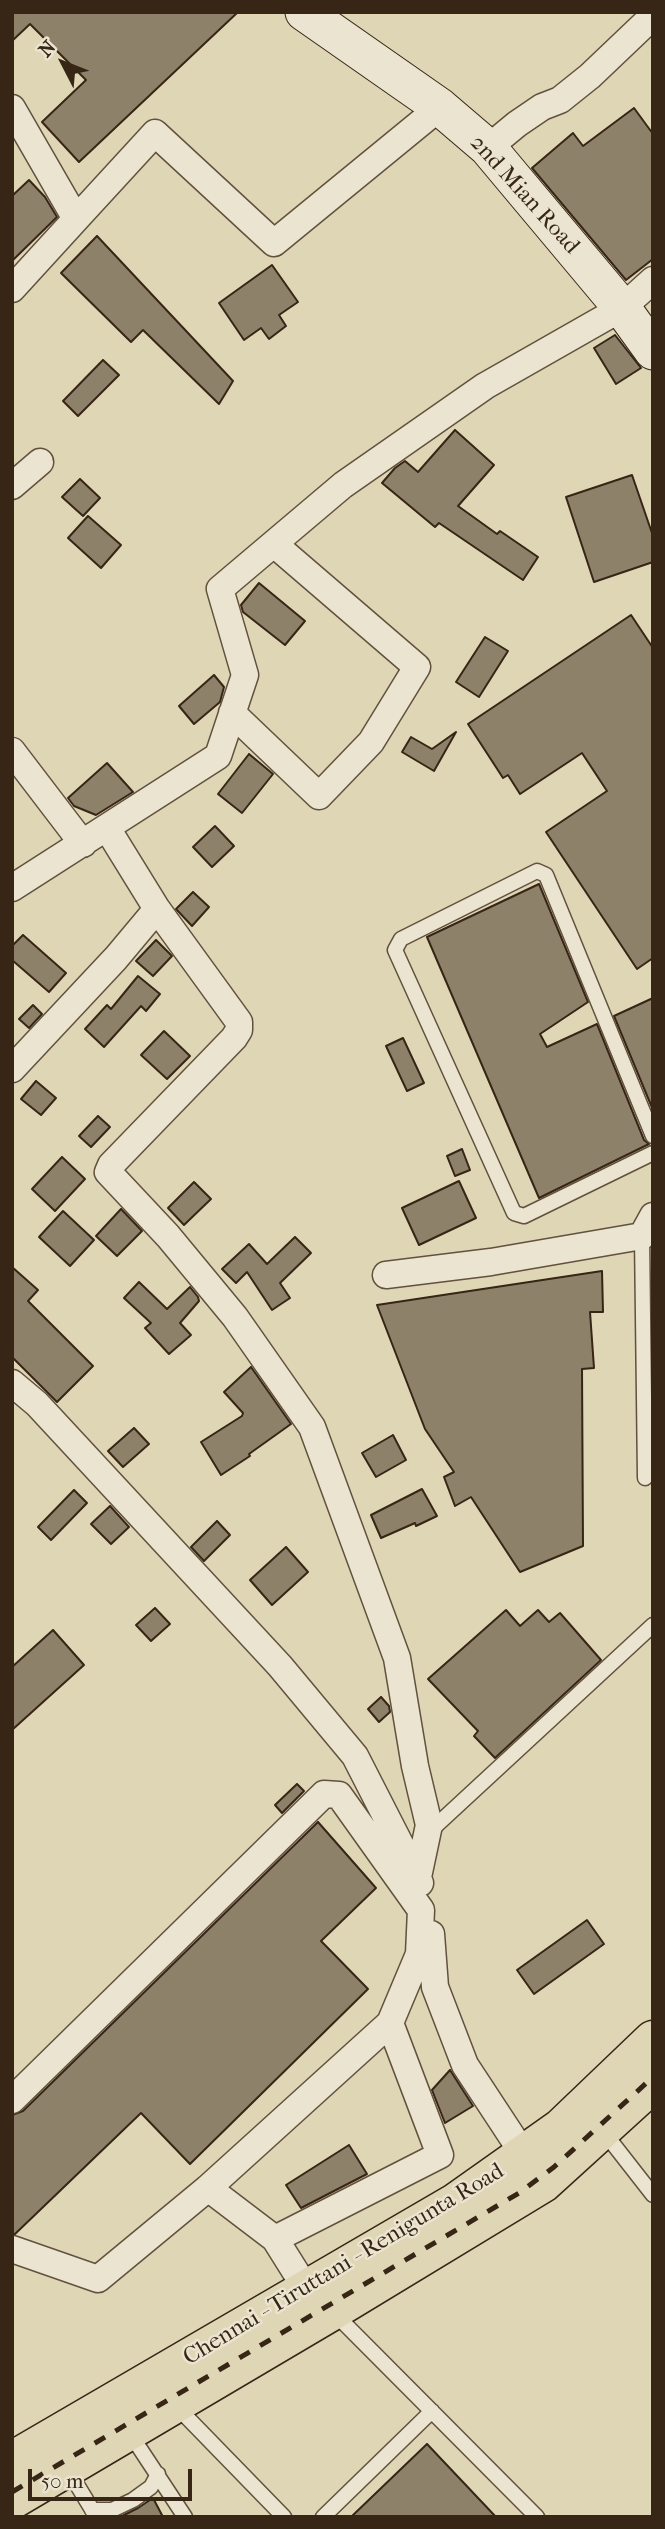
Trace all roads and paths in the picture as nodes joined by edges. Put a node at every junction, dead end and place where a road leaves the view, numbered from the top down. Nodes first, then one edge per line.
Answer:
1 (304, 12) edge
2 (653, 16) edge
3 (440, 107) junction
4 (12, 108) edge
5 (488, 148) junction
6 (76, 219) junction
7 (653, 280) edge
8 (12, 289) edge
9 (622, 308) junction
10 (653, 351) edge
11 (40, 462) dead end
12 (12, 486) edge
13 (274, 544) junction
14 (232, 713) junction
15 (12, 751) edge
16 (107, 828) junction
17 (83, 844) junction
18 (12, 888) edge
19 (157, 909) junction
20 (12, 1069) edge
21 (653, 1136) edge
22 (653, 1153) edge
23 (647, 1226) edge
24 (386, 1275) dead end
25 (12, 1383) edge
26 (645, 1478) dead end
27 (653, 1625) edge
28 (427, 1834) junction
29 (418, 1877) junction
30 (390, 2023) junction
31 (653, 2040) edge
32 (653, 2083) edge
33 (12, 2100) edge
34 (602, 2130) junction
35 (534, 2170) junction
36 (208, 2188) junction
37 (653, 2195) edge
38 (275, 2239) junction
39 (12, 2249) edge
40 (319, 2301) junction
41 (173, 2404) junction
42 (432, 2412) junction
43 (129, 2431) junction
44 (12, 2460) edge
45 (67, 2467) junction
46 (158, 2474) junction
47 (12, 2500) edge
48 (94, 2513) edge
49 (185, 2517) edge
50 (284, 2517) edge
51 (323, 2517) edge
52 (537, 2517) edge

1 - 3 main road, 2nd Mian Road
2 - 5 street
3 - 5 main road, 2nd Mian Road
3 - 6 street
4 - 6 street
5 - 9 main road, 2nd Mian Road
6 - 8 street
7 - 9 street
9 - 10 main road, 2nd Mian Road
9 - 13 street
11 - 12 street
13 - 14 street
13 - 14 street
14 - 16 street
15 - 17 street
16 - 17 street
16 - 19 street
17 - 18 street
19 - 20 street
19 - 28 street
21 - 22 lane
23 - 24 street
23 - 26 lane
25 - 29 street
27 - 28 lane
28 - 29 street
29 - 35 street
30 - 33 street
30 - 36 street
30 - 38 street
31 - 35 main road, Chennai - Tiruttani - Renigunta Road
32 - 34 main road, Chennai - Tiruttani - Renigunta Road
34 - 35 main road, Chennai - Tiruttani - Renigunta Road
34 - 37 lane
35 - 40 main road, Chennai - Tiruttani - Renigunta Road
36 - 38 street
36 - 39 street
38 - 40 street
40 - 41 main road, Chennai - Tiruttani - Renigunta Road
40 - 42 lane
40 - 44 main road, Chennai - Tiruttani - Renigunta Road
41 - 43 main road, Chennai - Tiruttani - Renigunta Road
41 - 50 lane
42 - 51 lane
42 - 52 lane
43 - 45 main road, Chennai - Tiruttani - Renigunta Road
43 - 46 lane
45 - 47 main road, Chennai - Tiruttani - Renigunta Road
45 - 48 lane
46 - 48 lane
46 - 49 lane

